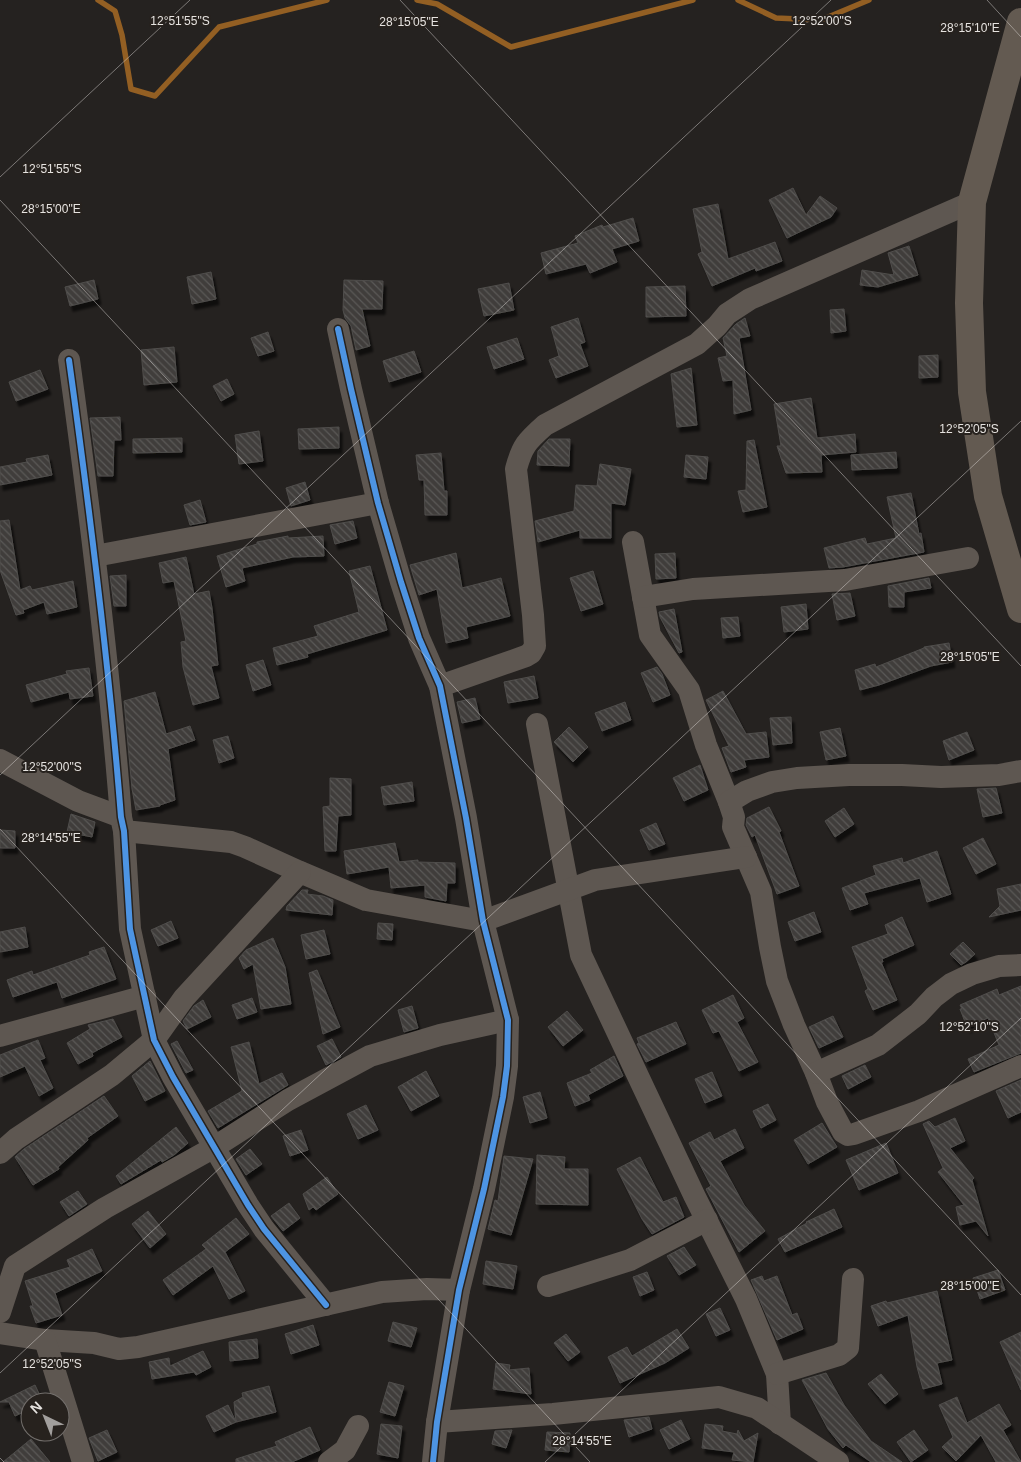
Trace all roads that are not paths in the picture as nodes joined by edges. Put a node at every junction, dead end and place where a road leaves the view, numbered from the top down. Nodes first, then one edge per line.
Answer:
1 (1021, 22) edge
2 (972, 202) junction
3 (338, 329) dead end
4 (69, 360) dead end
5 (378, 503) junction
6 (633, 542) dead end
7 (96, 556) junction
8 (968, 558) dead end
9 (643, 597) junction
10 (1021, 609) edge
11 (440, 686) junction
12 (537, 724) dead end
13 (0, 760) edge
14 (1021, 771) edge
15 (730, 802) junction
16 (123, 824) junction
17 (746, 857) junction
18 (300, 872) junction
19 (568, 891) junction
20 (483, 921) junction
21 (1021, 965) edge
22 (145, 996) junction
23 (508, 1020) junction
24 (0, 1036) edge
25 (154, 1040) junction
26 (1021, 1066) edge
27 (816, 1074) junction
28 (213, 1148) junction
29 (0, 1153) edge
30 (707, 1220) junction
31 (853, 1280) dead end
32 (548, 1286) dead end
33 (460, 1290) junction
34 (326, 1305) junction
35 (0, 1312) edge
36 (0, 1333) edge
37 (45, 1340) junction
38 (776, 1374) junction
39 (437, 1422) junction
40 (780, 1424) junction
41 (358, 1426) dead end
42 (82, 1462) edge
43 (329, 1462) edge
44 (433, 1462) edge
45 (838, 1462) edge

1 - 2 main road
2 - 10 main road
2 - 11 street
3 - 5 street
4 - 7 street
5 - 7 street
5 - 11 street
6 - 9 street
7 - 16 street
8 - 9 street
9 - 15 street
11 - 20 street
12 - 19 street
13 - 16 street
14 - 15 street
15 - 17 street
16 - 18 street
16 - 22 street
17 - 19 street
17 - 27 street
18 - 20 street
18 - 25 street
19 - 20 street
19 - 30 street
20 - 23 street
21 - 27 street
22 - 24 street
22 - 25 street
23 - 28 street
23 - 33 street
25 - 28 street
25 - 29 street
26 - 27 street
28 - 34 street
28 - 35 street
30 - 32 street
30 - 38 street
31 - 38 street
33 - 34 street
33 - 39 street
34 - 37 street
36 - 37 street
37 - 42 street
38 - 40 street
39 - 40 street
39 - 44 street
40 - 45 street
41 - 43 street

